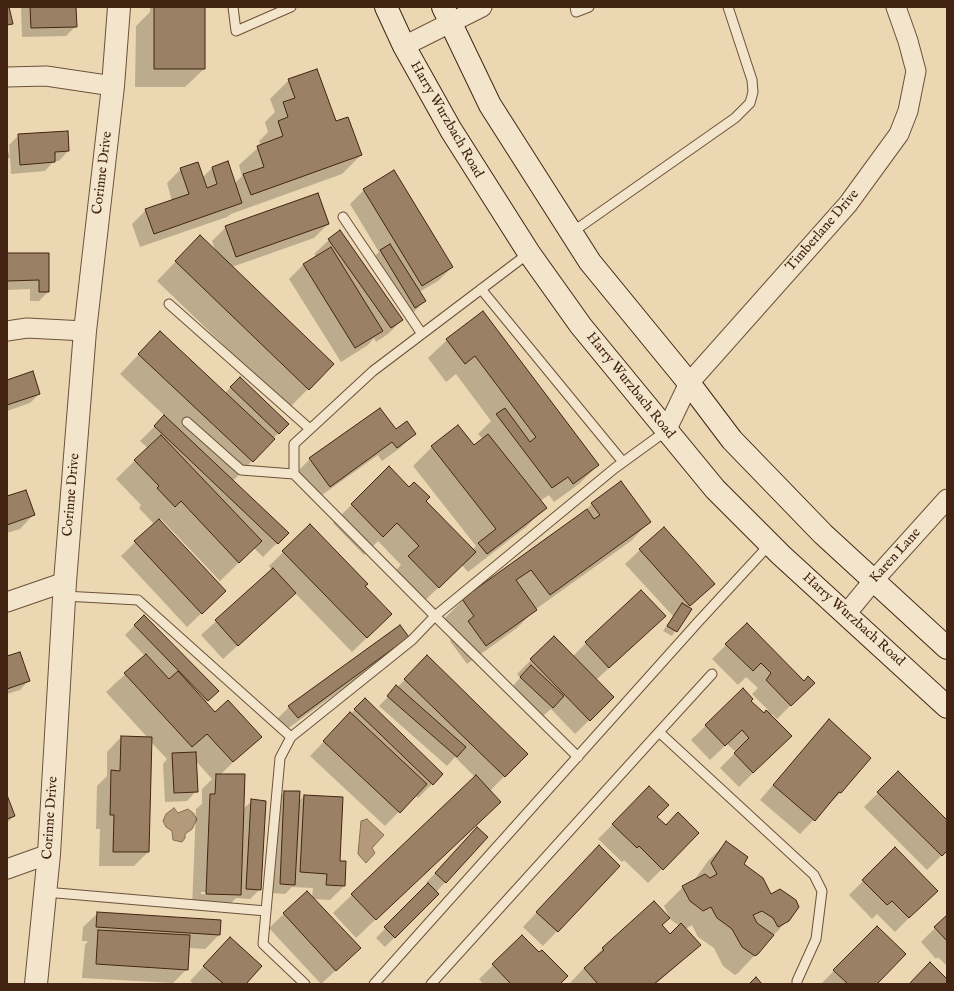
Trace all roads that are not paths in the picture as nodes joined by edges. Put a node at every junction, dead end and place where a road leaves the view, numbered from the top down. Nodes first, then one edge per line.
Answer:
1 (119, 7) edge
2 (233, 7) edge
3 (291, 7) edge
4 (386, 7) edge
5 (482, 7) edge
6 (575, 7) edge
7 (589, 7) edge
8 (728, 7) edge
9 (896, 7) edge
10 (447, 15) edge
11 (404, 46) junction
12 (7, 77) edge
13 (114, 86) junction
14 (343, 217) dead end
15 (571, 233) junction
16 (529, 253) junction
17 (481, 289) junction
18 (169, 304) dead end
19 (7, 331) edge
20 (85, 331) junction
21 (422, 334) junction
22 (689, 383) junction
23 (187, 422) dead end
24 (310, 429) junction
25 (666, 431) junction
26 (619, 465) junction
27 (294, 474) junction
28 (947, 499) edge
29 (770, 544) junction
30 (874, 580) junction
31 (64, 589) junction
32 (7, 602) edge
33 (846, 614) junction
34 (435, 616) junction
35 (947, 648) edge
36 (712, 674) dead end
37 (947, 707) edge
38 (659, 732) junction
39 (291, 737) junction
40 (578, 757) junction
41 (49, 854) junction
42 (7, 869) edge
43 (45, 892) junction
44 (266, 911) junction
45 (36, 984) edge
46 (305, 984) edge
47 (374, 984) edge
48 (431, 984) edge
49 (797, 984) edge

1 - 13 main road, Corinne Drive
2 - 3 lane
4 - 11 main road, Harry Wurzbach Road
5 - 10 street
6 - 7 lane
8 - 15 lane
9 - 22 street, Timberlane Drive
10 - 11 street
10 - 15 main road
11 - 16 main road, Harry Wurzbach Road
12 - 13 street
13 - 20 main road, Corinne Drive
14 - 21 lane
15 - 22 main road
16 - 17 lane
16 - 25 main road, Harry Wurzbach Road
17 - 21 lane
17 - 26 lane
18 - 24 lane
19 - 20 street
20 - 31 main road, Corinne Drive
21 - 24 lane
22 - 25 street, Timberlane Drive
22 - 30 main road
23 - 27 lane
24 - 27 lane
25 - 26 lane
25 - 29 main road, Harry Wurzbach Road
26 - 34 lane
27 - 34 lane
28 - 30 street, Karen Lane
29 - 33 main road, Harry Wurzbach Road
29 - 40 lane
30 - 33 street, Karen Lane
30 - 35 main road
31 - 32 street
31 - 39 lane
31 - 41 main road, Corinne Drive
33 - 37 main road, Harry Wurzbach Road
34 - 39 lane
34 - 40 lane
36 - 38 lane
38 - 48 lane
38 - 49 lane
39 - 44 lane
40 - 47 lane
41 - 42 street
41 - 43 main road, Corinne Drive
43 - 44 lane
43 - 45 main road, Corinne Drive
44 - 46 lane

